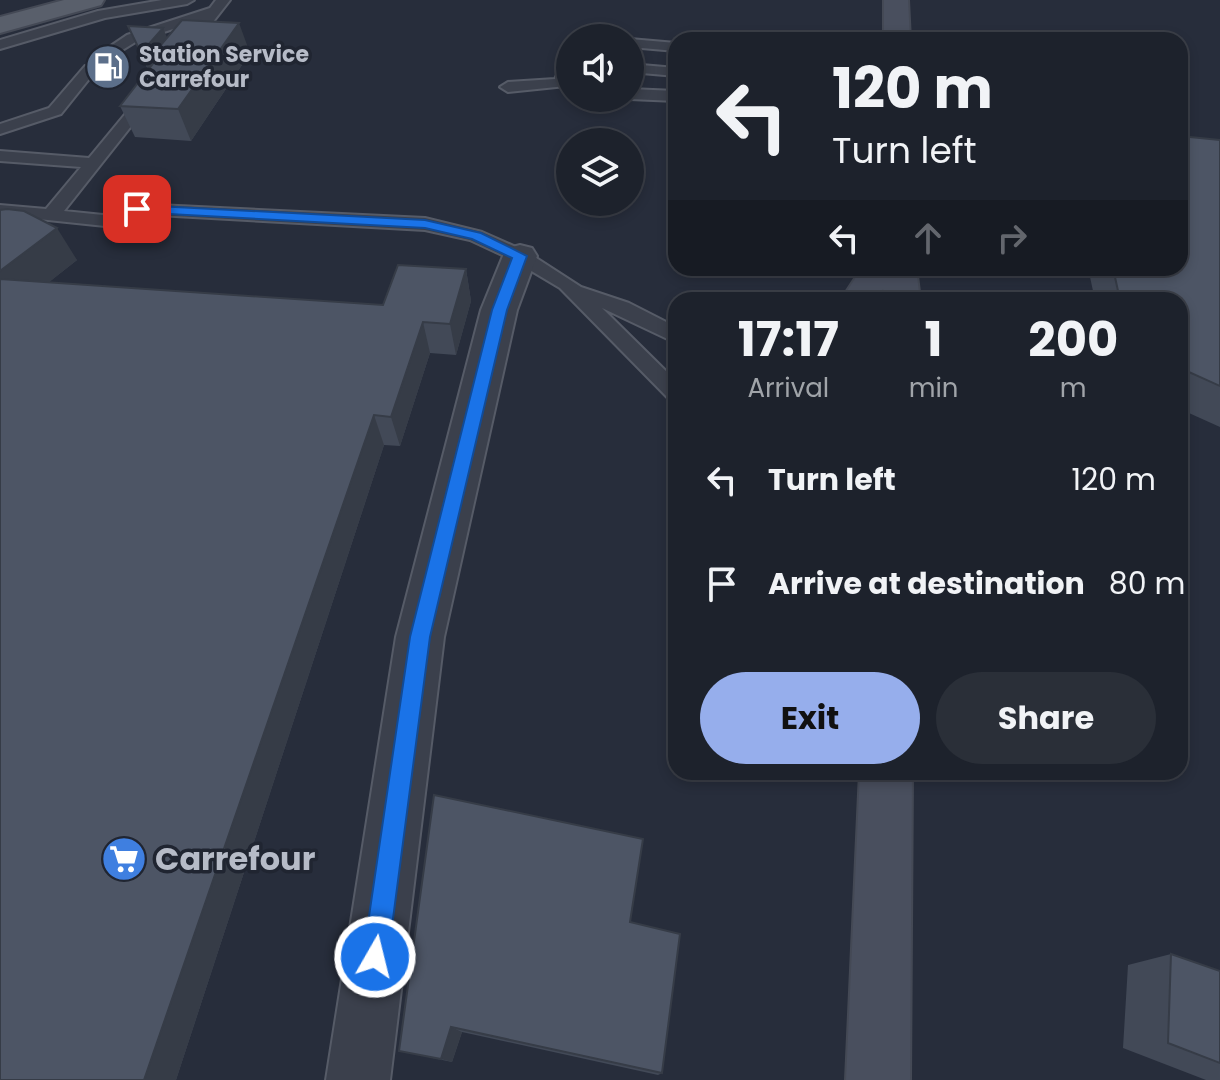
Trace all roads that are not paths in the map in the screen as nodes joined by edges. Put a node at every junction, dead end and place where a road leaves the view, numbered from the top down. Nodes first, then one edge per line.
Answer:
1 (8, 0) edge
2 (92, 0) edge
3 (187, 0) edge
4 (896, 0) edge
5 (0, 3) edge
6 (219, 5) edge
7 (0, 25) edge
8 (897, 32) edge
9 (644, 44) edge
10 (0, 45) edge
11 (668, 46) edge
12 (32, 53) dead end
13 (106, 54) dead end
14 (171, 66) edge
15 (90, 69) dead end
16 (644, 69) edge
17 (668, 71) edge
18 (556, 85) edge
19 (508, 87) dead end
20 (152, 91) edge
21 (644, 95) edge
22 (668, 96) edge
23 (0, 129) edge
24 (0, 156) edge
25 (95, 163) junction
26 (0, 210) edge
27 (52, 214) junction
28 (520, 256) junction
29 (574, 291) junction
30 (668, 332) edge
31 (668, 386) edge
32 (886, 780) edge
33 (358, 1080) edge
34 (878, 1080) edge

1 - 5 main road
2 - 7 main road
3 - 10 lane
4 - 8 street
6 - 12 lane
6 - 13 lane
6 - 14 lane
9 - 11 lane
15 - 23 lane
16 - 17 lane
18 - 19 lane
20 - 25 lane
21 - 22 lane
24 - 25 lane
25 - 27 lane
26 - 27 lane
27 - 28 lane
28 - 29 lane
28 - 33 street
29 - 30 lane
29 - 31 lane
32 - 34 street

